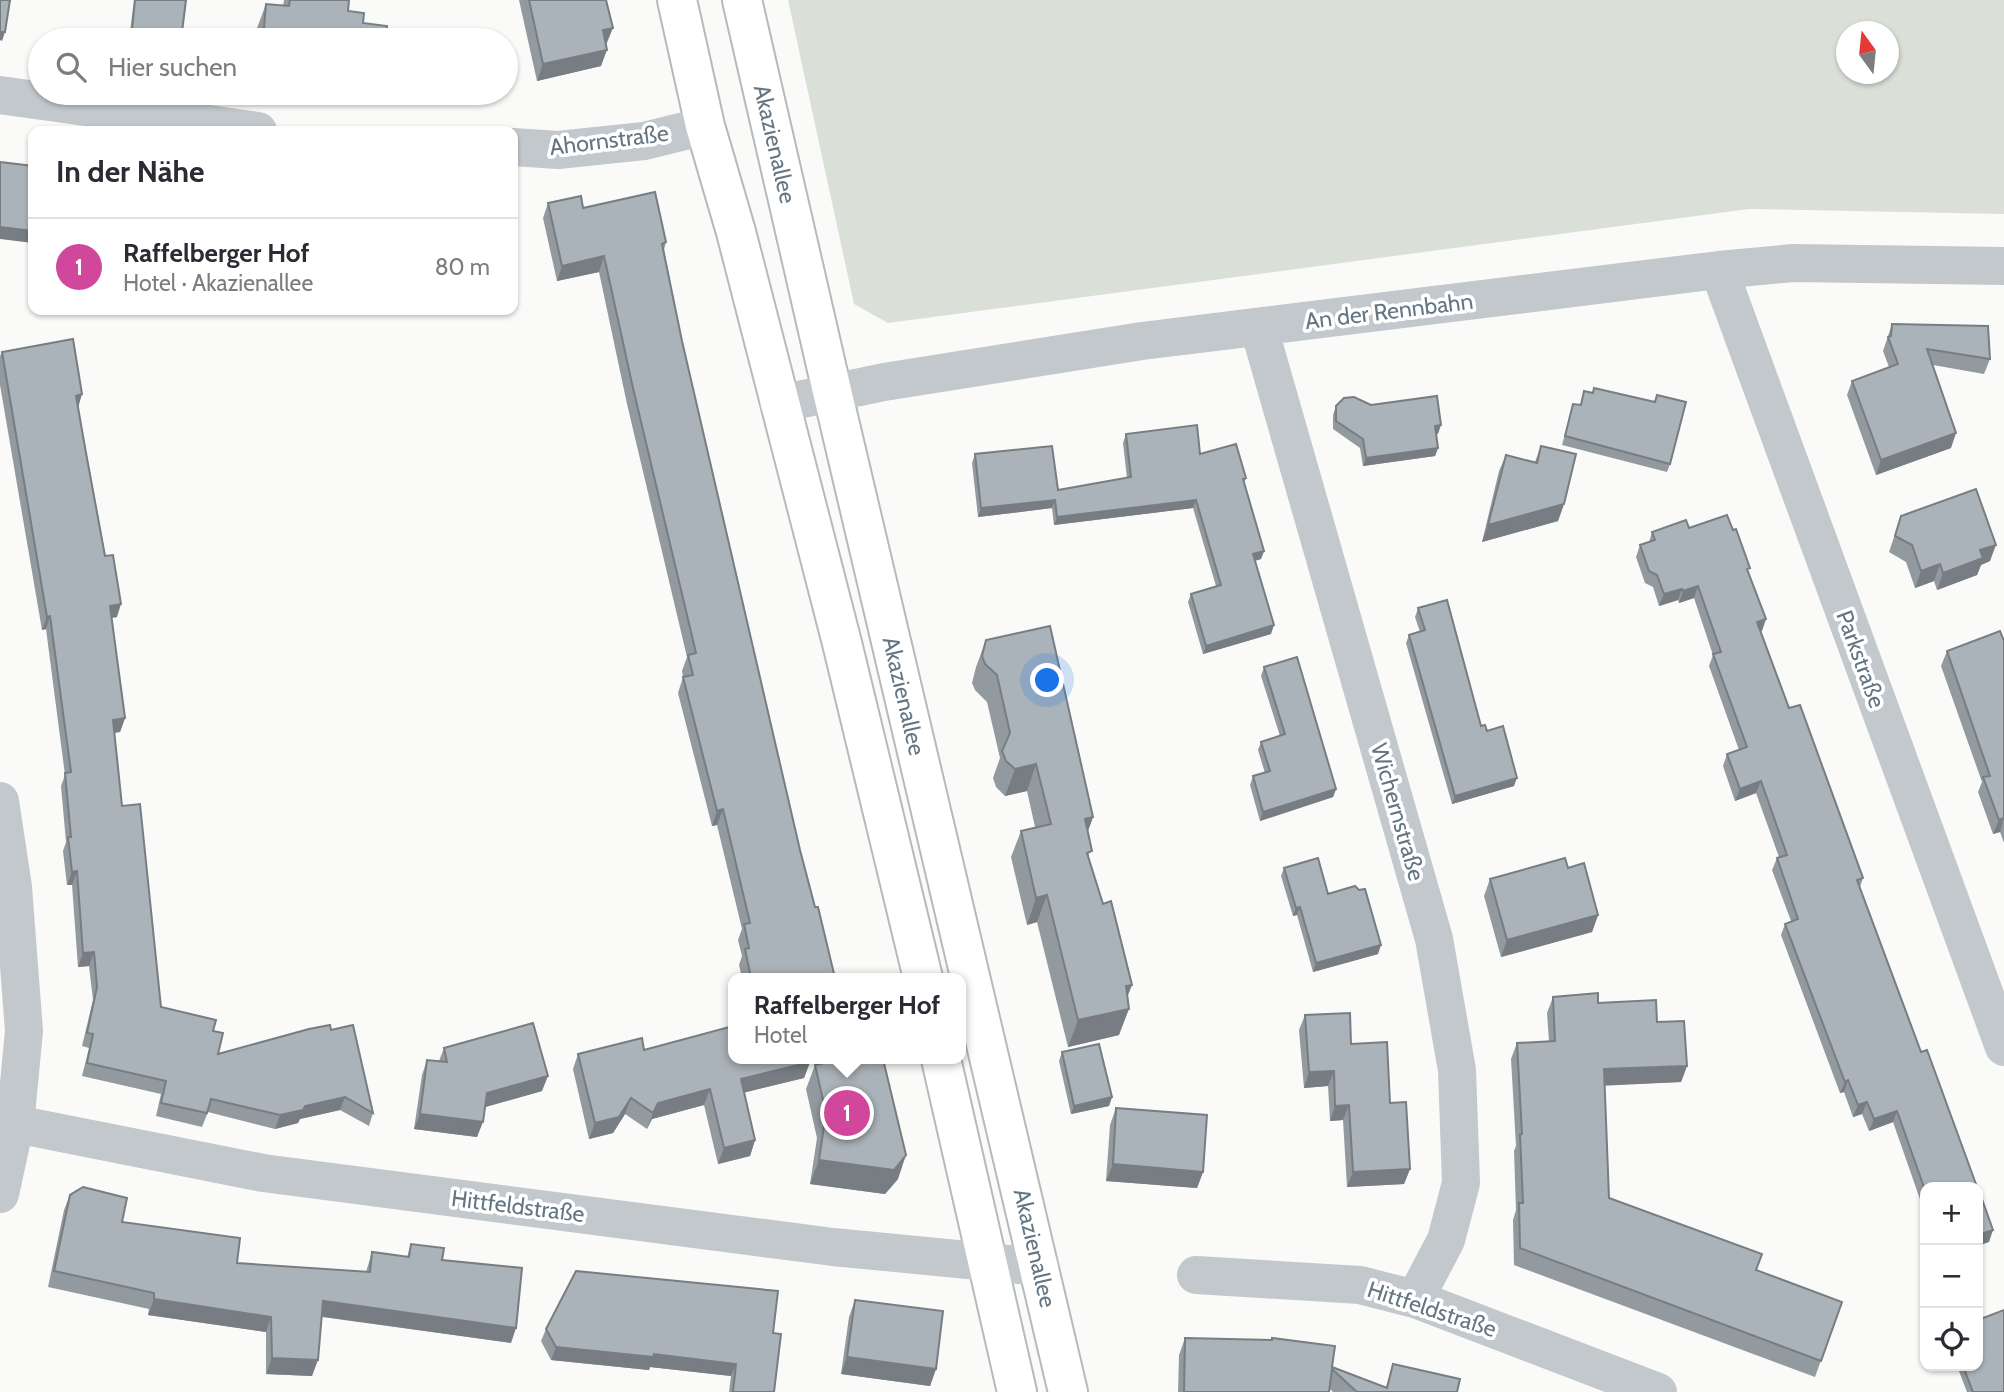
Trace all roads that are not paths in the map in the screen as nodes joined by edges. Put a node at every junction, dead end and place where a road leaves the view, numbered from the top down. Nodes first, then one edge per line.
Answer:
1 (677, 0) edge
2 (742, 0) edge
3 (0, 94) edge
4 (28, 98) edge
5 (77, 105) edge
6 (705, 125) junction
7 (223, 126) edge
8 (518, 147) edge
9 (2004, 266) edge
10 (1719, 270) junction
11 (1259, 328) junction
12 (832, 391) junction
13 (779, 404) junction
14 (0, 801) edge
15 (922, 973) edge
16 (2004, 1047) edge
17 (942, 1064) edge
18 (7, 1123) edge
19 (0, 1194) edge
20 (986, 1261) junction
21 (1040, 1267) junction
22 (1196, 1275) dead end
23 (1415, 1299) junction
24 (1017, 1392) edge
25 (1068, 1392) edge
26 (1658, 1392) edge

1 - 6 main road, Akazienallee
2 - 12 main road, Akazienallee
3 - 4 street
5 - 7 street
6 - 8 street, Ahornstraße
6 - 13 main road, Akazienallee
9 - 10 street, An der Rennbahn
10 - 11 street, An der Rennbahn
10 - 16 street, Parkstraße
11 - 12 street, An der Rennbahn
11 - 23 street, Wichernstraße
12 - 13 street, An der Rennbahn
12 - 21 main road, Akazienallee
13 - 15 main road, Akazienallee
14 - 18 street
17 - 20 main road
18 - 19 street
18 - 20 street, Hittfeldstraße
20 - 21 street, Hittfeldstraße
20 - 24 main road
21 - 25 main road, Akazienallee
22 - 23 street, Hittfeldstraße
23 - 26 street, Hittfeldstraße

